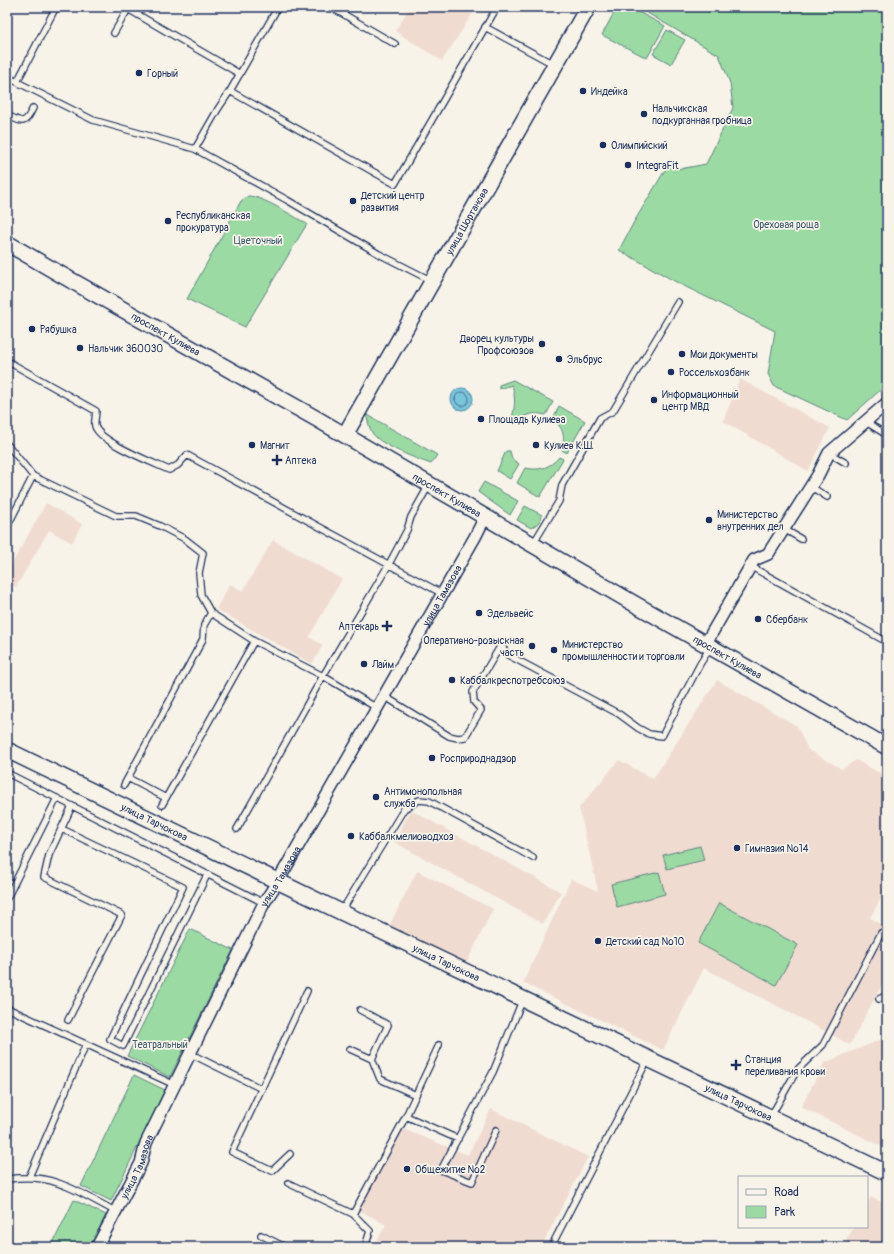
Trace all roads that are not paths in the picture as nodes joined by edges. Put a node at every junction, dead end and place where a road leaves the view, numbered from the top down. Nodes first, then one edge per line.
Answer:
1 (56, 7) edge
2 (278, 7) edge
3 (331, 7) edge
4 (497, 7) edge
5 (588, 7) edge
6 (484, 27) junction
7 (114, 32) dead end
8 (395, 44) dead end
9 (555, 65) junction
10 (240, 74) junction
11 (7, 77) edge
12 (17, 82) junction
13 (230, 91) junction
14 (33, 108) dead end
15 (7, 115) edge
16 (195, 149) junction
17 (7, 243) edge
18 (433, 282) junction
19 (678, 302) dead end
20 (7, 361) edge
21 (887, 403) edge
22 (866, 422) junction
23 (345, 435) junction
24 (887, 435) edge
25 (7, 444) edge
26 (829, 453) junction
27 (846, 463) dead end
28 (33, 476) junction
29 (429, 485) junction
30 (810, 486) junction
31 (827, 497) dead end
32 (485, 517) junction
33 (7, 527) edge
34 (784, 529) junction
35 (801, 539) dead end
36 (533, 545) junction
37 (389, 564) junction
38 (750, 566) junction
39 (443, 594) junction
40 (211, 613) junction
41 (254, 641) junction
42 (887, 642) edge
43 (709, 645) junction
44 (323, 676) junction
45 (384, 696) junction
46 (377, 708) junction
47 (887, 747) edge
48 (7, 750) edge
49 (7, 773) edge
50 (128, 778) junction
51 (124, 785) dead end
52 (57, 798) junction
53 (166, 798) junction
54 (162, 805) dead end
55 (72, 806) junction
56 (62, 829) junction
57 (237, 829) dead end
58 (533, 858) dead end
59 (207, 875) junction
60 (278, 881) junction
61 (7, 898) edge
62 (264, 903) junction
63 (341, 912) junction
64 (882, 933) dead end
65 (307, 991) dead end
66 (887, 995) edge
67 (523, 998) junction
68 (879, 999) dead end
69 (7, 1008) edge
70 (360, 1010) dead end
71 (68, 1020) dead end
72 (86, 1044) junction
73 (439, 1045) dead end
74 (350, 1049) dead end
75 (191, 1054) junction
76 (372, 1059) junction
77 (648, 1059) junction
78 (175, 1086) junction
79 (262, 1089) junction
80 (416, 1095) junction
81 (406, 1116) junction
82 (771, 1116) junction
83 (496, 1130) dead end
84 (458, 1139) junction
85 (290, 1154) dead end
86 (887, 1173) edge
87 (28, 1177) junction
88 (7, 1179) edge
89 (288, 1183) dead end
90 (116, 1211) junction
91 (353, 1214) junction
92 (261, 1235) dead end
93 (97, 1247) edge
94 (285, 1247) edge
95 (365, 1247) edge
96 (551, 1247) edge

1 - 12 lane
2 - 10 lane
3 - 8 lane
4 - 6 lane
5 - 9 street, улица Шортанова
6 - 9 lane
6 - 13 lane
7 - 10 lane
9 - 18 street, улица Шортанова
10 - 13 lane
11 - 12 lane
12 - 16 lane
13 - 16 lane
14 - 15 lane
16 - 18 lane
17 - 23 street, проспект Кулиева
18 - 23 street, улица Шортанова
19 - 36 lane
20 - 37 lane
21 - 22 street
22 - 24 lane
22 - 26 street
23 - 29 street, проспект Кулиева
25 - 28 lane
26 - 27 lane
26 - 30 street
28 - 33 lane
28 - 40 lane
29 - 32 street, проспект Кулиева
29 - 37 lane
30 - 31 lane
30 - 34 street
32 - 36 street, проспект Кулиева
32 - 39 street, улица Тамазова
34 - 35 lane
34 - 38 street
36 - 43 street, проспект Кулиева
37 - 39 lane
37 - 44 lane
38 - 42 lane
38 - 43 street
39 - 45 street, улица Тамазова
40 - 41 lane
40 - 50 lane
41 - 44 lane
41 - 53 lane
43 - 45 lane
43 - 47 street, проспект Кулиева
44 - 46 lane
44 - 57 lane
45 - 46 street, улица Тамазова
46 - 60 street, улица Тамазова
48 - 60 street, улица Тарчокова
49 - 52 lane
50 - 51 lane
50 - 53 lane
52 - 55 lane
52 - 61 lane
53 - 54 lane
55 - 56 lane
55 - 59 lane
56 - 59 lane
56 - 71 lane
58 - 63 lane
59 - 62 lane
60 - 62 street, улица Тамазова
60 - 63 street, улица Тарчокова
62 - 75 street, улица Тамазова
63 - 67 street, улица Тарчокова
64 - 82 lane
65 - 79 lane
66 - 68 lane
67 - 77 street, улица Тарчокова
67 - 84 lane
69 - 72 lane
70 - 76 lane
72 - 78 lane
72 - 87 lane
73 - 80 lane
74 - 76 lane
75 - 78 street, улица Тамазова
75 - 79 lane
76 - 80 lane
77 - 82 street, улица Тарчокова
77 - 96 lane
78 - 90 street, улица Тамазова
79 - 85 lane
80 - 81 lane
81 - 84 lane
81 - 91 lane
82 - 86 street, улица Тарчокова
83 - 84 lane
87 - 88 lane
87 - 90 lane
89 - 91 lane
90 - 93 street, улица Тамазова
91 - 95 lane
92 - 94 lane

